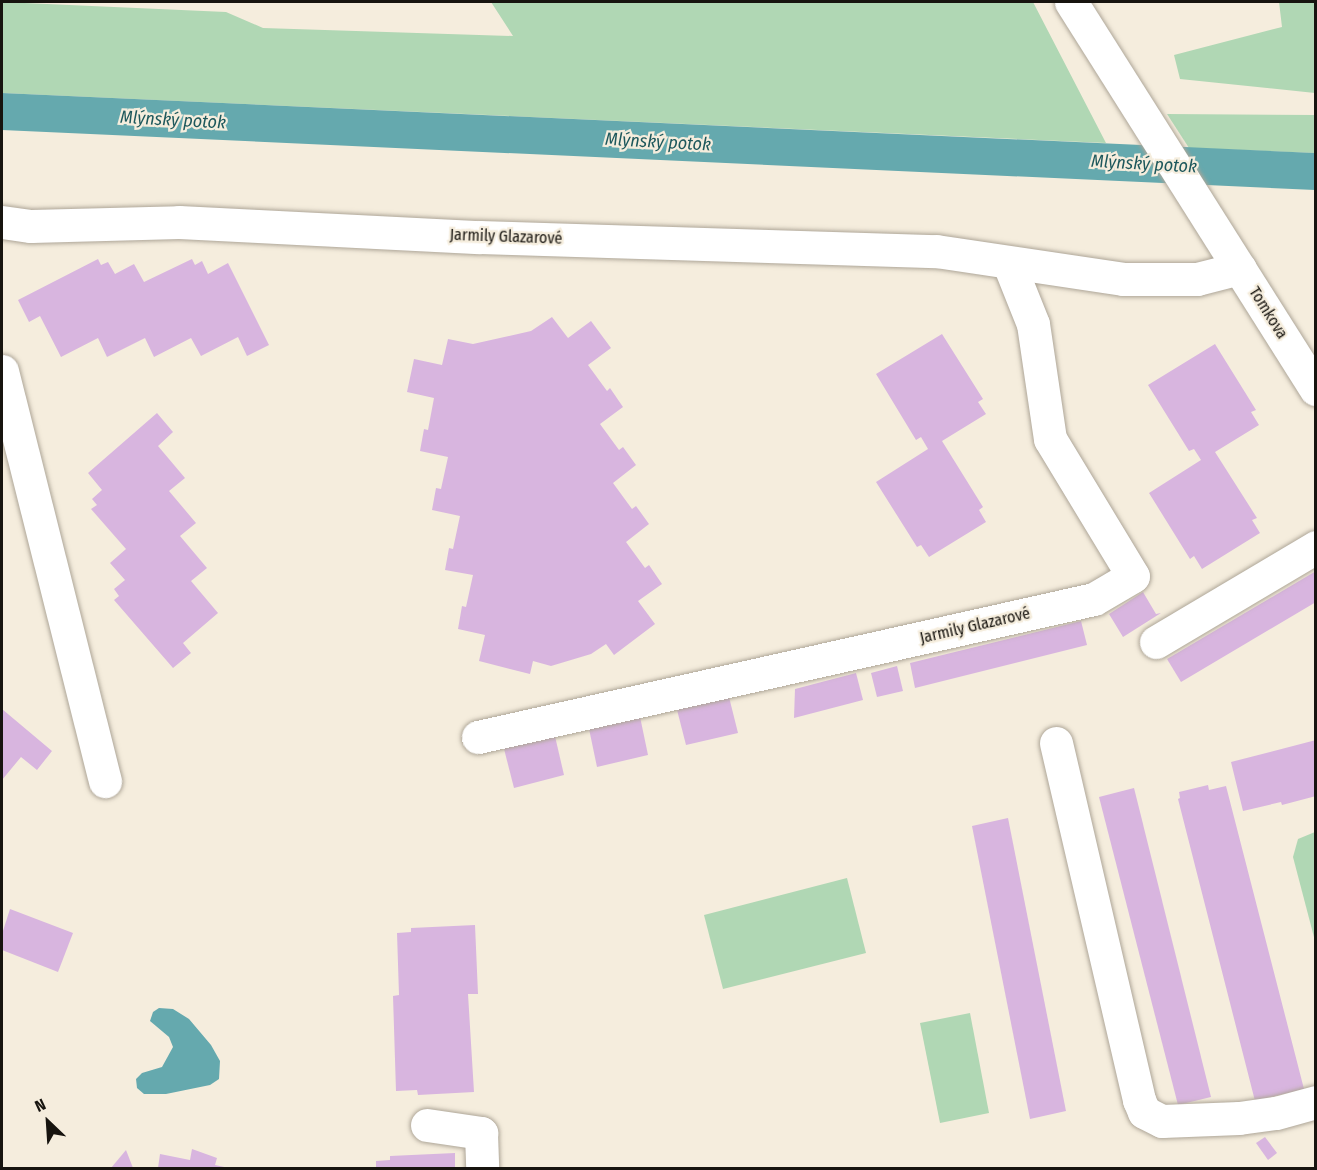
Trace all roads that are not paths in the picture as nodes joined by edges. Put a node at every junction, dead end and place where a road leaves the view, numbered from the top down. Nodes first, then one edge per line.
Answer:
1 (1071, 2) edge
2 (2, 222) edge
3 (1009, 264) junction
4 (1240, 268) junction
5 (2, 371) edge
6 (1316, 389) edge
7 (1316, 547) edge
8 (1156, 642) dead end
9 (478, 737) dead end
10 (1056, 743) dead end
11 (105, 781) dead end
12 (1316, 1102) edge
13 (427, 1125) dead end
14 (482, 1168) edge

1 - 4 street, Tomkova
2 - 3 street, Jarmily Glazarové
3 - 4 street, Jarmily Glazarové
3 - 9 street, Jarmily Glazarové
4 - 6 street, Tomkova
5 - 11 street
7 - 8 street
10 - 12 street
13 - 14 street

